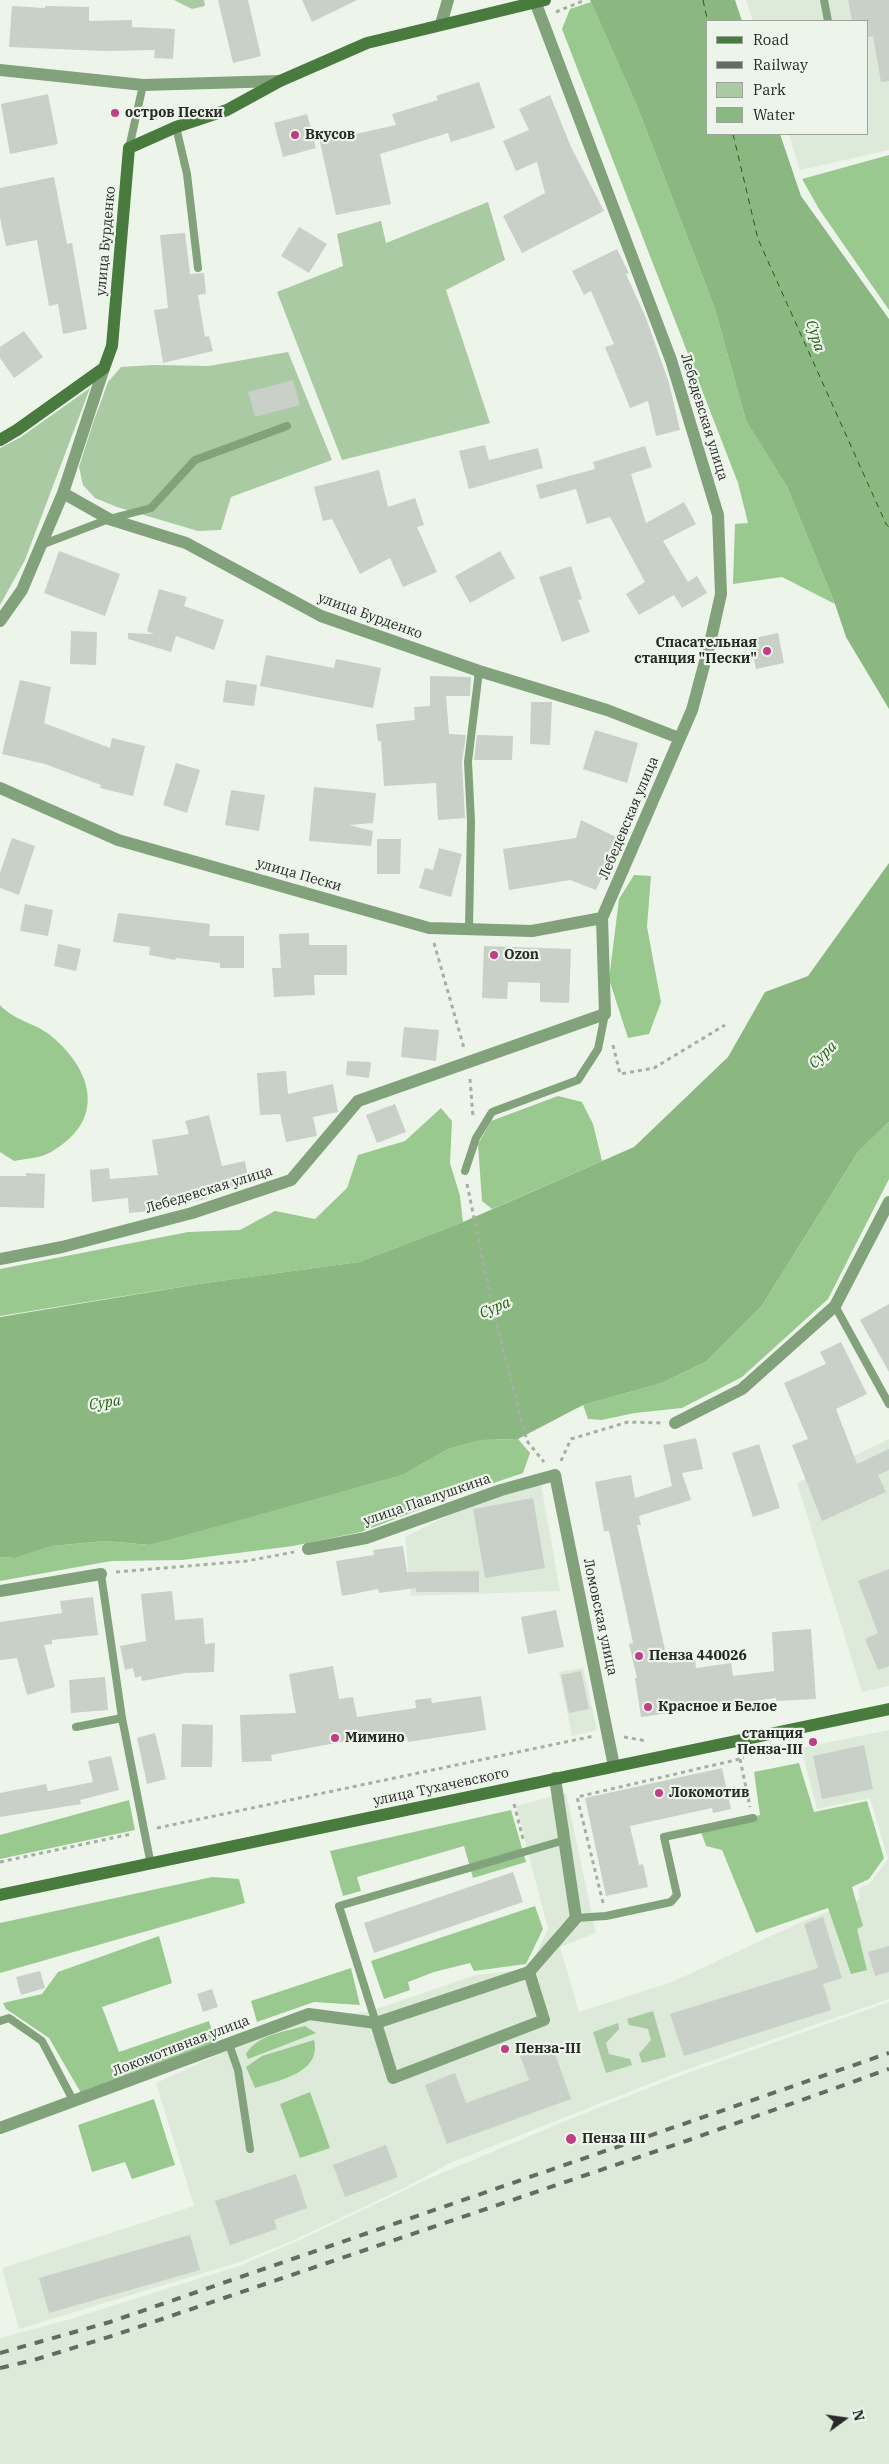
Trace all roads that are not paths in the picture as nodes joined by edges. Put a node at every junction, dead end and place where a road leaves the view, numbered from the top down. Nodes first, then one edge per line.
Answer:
1 (448, 0) edge
2 (824, 0) edge
3 (540, 2) edge
4 (828, 20) edge
5 (441, 24) junction
6 (0, 70) edge
7 (280, 81) junction
8 (143, 85) junction
9 (176, 127) junction
10 (129, 148) junction
11 (198, 268) dead end
12 (104, 368) junction
13 (287, 426) dead end
14 (0, 440) edge
15 (63, 493) junction
16 (109, 519) junction
17 (42, 545) junction
18 (0, 621) edge
19 (479, 671) junction
20 (679, 738) junction
21 (0, 788) edge
22 (602, 918) junction
23 (469, 929) junction
24 (605, 1014) junction
25 (465, 1171) dead end
26 (889, 1202) edge
27 (0, 1259) edge
28 (835, 1306) junction
29 (889, 1404) edge
30 (675, 1423) road end
31 (556, 1475) joint
32 (308, 1549) road end
33 (101, 1574) joint
34 (0, 1591) edge
35 (889, 1709) edge
36 (122, 1718) junction
37 (76, 1727) dead end
38 (614, 1766) junction
39 (555, 1778) junction
40 (753, 1818) road end
41 (565, 1840) junction
42 (151, 1865) junction
43 (0, 1895) edge
44 (576, 1918) junction
45 (529, 1972) junction
46 (0, 2021) edge
47 (376, 2023) junction
48 (229, 2044) junction
49 (74, 2102) junction
50 (0, 2128) edge
51 (250, 2149) dead end

1 - 5 street
2 - 4 lane
3 - 5 main road
3 - 20 street, Лебедевская улица
5 - 7 main road
6 - 8 street
7 - 8 street
7 - 9 main road
8 - 10 lane
9 - 10 main road
9 - 11 lane
10 - 12 main road, улица Бурденко
12 - 14 main road
12 - 15 street, улица Бурденко
13 - 16 lane
15 - 16 street, улица Бурденко
15 - 17 street, улица Бурденко
16 - 17 lane
16 - 19 street, улица Бурденко
17 - 18 street, улица Бурденко
19 - 20 street, улица Бурденко
19 - 23 lane
20 - 22 street, Лебедевская улица
21 - 23 street, улица Пески
22 - 23 street, улица Пески
22 - 24 street, Лебедевская улица
24 - 25 lane
24 - 27 street, Лебедевская улица
26 - 28 street
28 - 29 lane
28 - 30 street
31 - 32 street, улица Павлушкина
31 - 38 street, Ломовская улица
33 - 34 street
33 - 36 lane
35 - 38 main road, улица Тухачевского
36 - 37 lane
36 - 42 lane
38 - 39 main road, улица Тухачевского
39 - 41 street
39 - 42 main road, улица Тухачевского
40 - 44 lane
41 - 44 street
41 - 47 lane
42 - 43 main road, улица Тухачевского
44 - 45 street
45 - 47 street
45 - 47 street
46 - 49 lane
47 - 48 street, Локомотивная улица
48 - 49 street, Локомотивная улица
48 - 51 lane
49 - 50 street, Локомотивная улица

